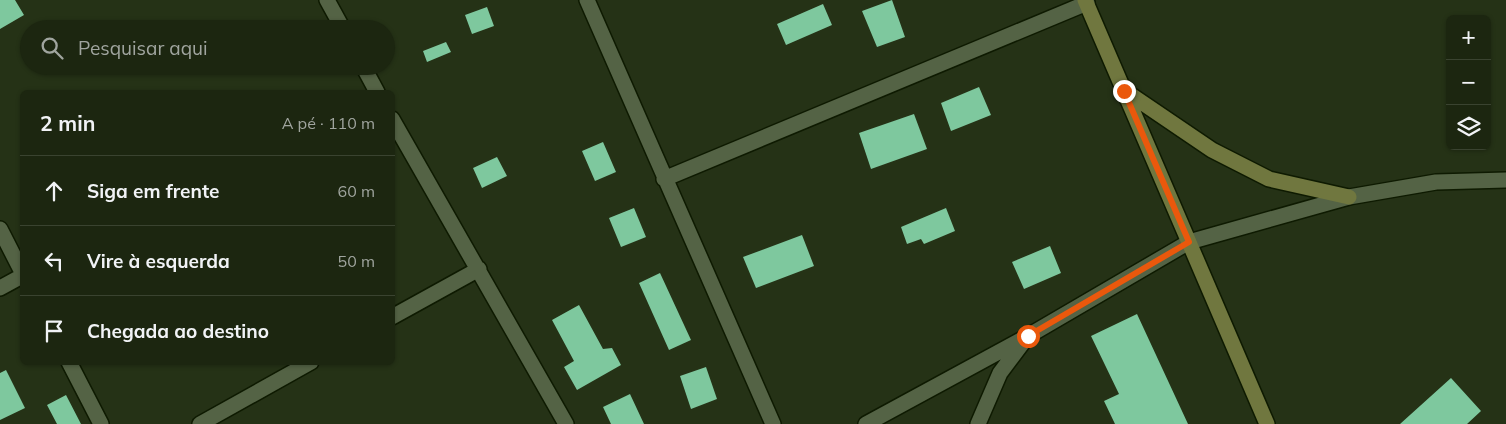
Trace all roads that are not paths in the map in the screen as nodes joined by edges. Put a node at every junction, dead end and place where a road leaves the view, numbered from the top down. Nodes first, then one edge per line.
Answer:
1 (327, 0) edge
2 (587, 0) edge
3 (1086, 2) edge
4 (338, 20) edge
5 (368, 75) edge
6 (376, 90) edge
7 (1124, 91) junction
8 (395, 123) edge
9 (664, 179) junction
10 (1506, 180) edge
11 (1349, 197) junction
12 (0, 229) edge
13 (1189, 242) junction
14 (479, 269) junction
15 (20, 270) edge
16 (20, 275) edge
17 (0, 288) edge
18 (395, 315) edge
19 (1028, 336) junction
20 (71, 365) edge
21 (306, 365) edge
22 (101, 424) edge
23 (200, 424) edge
24 (566, 424) edge
25 (773, 424) edge
26 (866, 424) edge
27 (978, 424) edge
28 (1268, 424) edge

1 - 4 street
2 - 9 street
3 - 7 street
3 - 9 street
5 - 6 street
7 - 11 street
7 - 13 street
8 - 14 street
9 - 25 street
10 - 11 street
11 - 13 street
12 - 15 street
13 - 19 street
13 - 28 street
14 - 18 street
14 - 24 street
16 - 17 street
19 - 26 street
19 - 27 street
20 - 22 street
21 - 23 street

